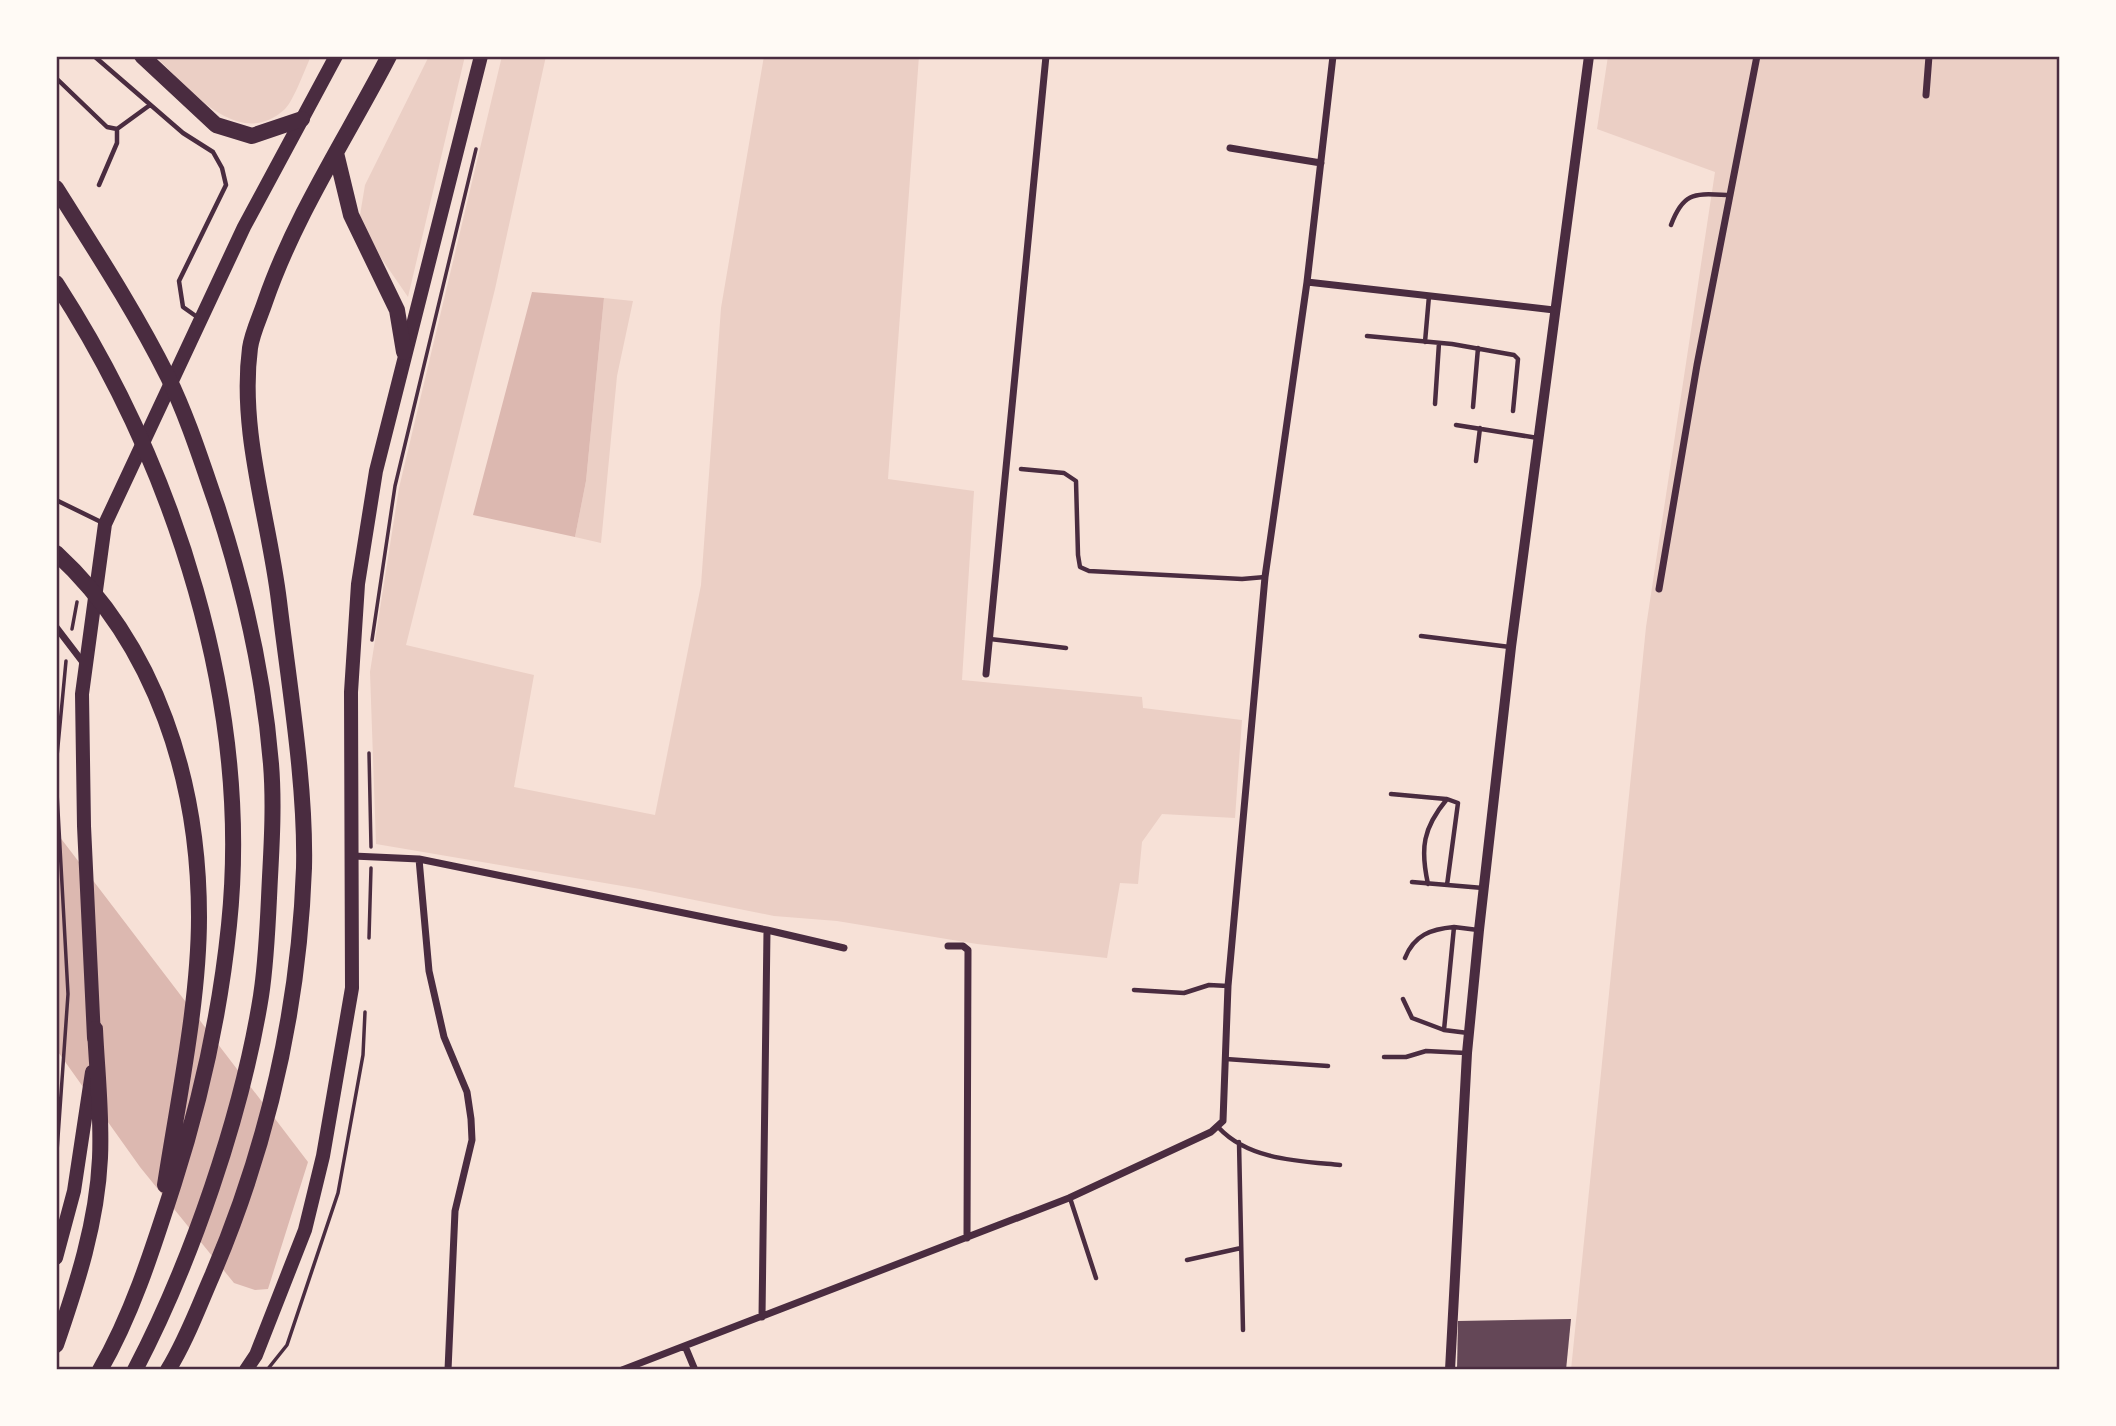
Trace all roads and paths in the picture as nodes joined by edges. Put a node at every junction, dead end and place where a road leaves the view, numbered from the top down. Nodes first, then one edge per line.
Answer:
1 (94, 56) edge
2 (142, 56) edge
3 (336, 56) edge
4 (389, 56) edge
5 (481, 56) edge
6 (1046, 56) edge
7 (1333, 56) edge
8 (1589, 56) edge
9 (1758, 56) edge
10 (1929, 56) edge
11 (56, 78) edge
12 (1926, 95) dead end
13 (150, 105) junction
14 (302, 119) junction
15 (117, 129) junction
16 (478, 136) dead end
17 (1230, 148) dead end
18 (336, 153) junction
19 (1321, 163) junction
20 (99, 185) dead end
21 (56, 188) edge
22 (1730, 195) junction
23 (1671, 225) dead end
24 (1307, 282) junction
25 (56, 283) edge
26 (1429, 296) junction
27 (1554, 310) junction
28 (200, 320) junction
29 (1367, 336) dead end
30 (1425, 342) junction
31 (1439, 343) junction
32 (1478, 348) junction
33 (404, 352) junction
34 (1435, 404) dead end
35 (1473, 407) dead end
36 (1513, 411) dead end
37 (1456, 425) dead end
38 (1480, 428) junction
39 (1539, 438) junction
40 (1476, 461) dead end
41 (1021, 469) dead end
42 (56, 500) edge
43 (105, 524) junction
44 (56, 553) edge
45 (1265, 577) junction
46 (1659, 589) dead end
47 (56, 627) edge
48 (1421, 636) dead end
49 (990, 639) junction
50 (371, 645) dead end
51 (1511, 647) junction
52 (1066, 648) dead end
53 (85, 666) junction
54 (986, 674) dead end
55 (369, 751) dead end
56 (56, 774) edge
57 (1391, 794) dead end
58 (1447, 799) junction
59 (353, 856) junction
60 (371, 857) junction
61 (419, 859) junction
62 (1412, 882) dead end
63 (1428, 884) junction
64 (1447, 885) junction
65 (1483, 888) junction
66 (1454, 927) junction
67 (767, 930) junction
68 (1479, 930) junction
69 (369, 944) dead end
70 (948, 946) dead end
71 (844, 948) dead end
72 (1405, 958) dead end
73 (1228, 986) junction
74 (1134, 990) dead end
75 (366, 999) dead end
76 (1403, 999) dead end
77 (94, 1029) junction
78 (1444, 1030) junction
79 (1469, 1033) junction
80 (1467, 1053) junction
81 (1384, 1057) dead end
82 (1226, 1059) junction
83 (1328, 1066) dead end
84 (1219, 1128) junction
85 (1239, 1142) junction
86 (1340, 1165) dead end
87 (56, 1166) edge
88 (1069, 1198) junction
89 (157, 1236) junction
90 (967, 1238) junction
91 (1241, 1248) junction
92 (56, 1258) edge
93 (1187, 1260) dead end
94 (1096, 1278) dead end
95 (762, 1317) junction
96 (1242, 1330) dead end
97 (56, 1345) edge
98 (685, 1346) junction
99 (100, 1370) edge
100 (135, 1370) edge
101 (168, 1370) edge
102 (246, 1370) edge
103 (267, 1370) edge
104 (448, 1370) edge
105 (622, 1370) edge
106 (695, 1370) edge
107 (1450, 1370) edge

1 - 13 lane
2 - 14 highway
3 - 14 main road
4 - 18 highway
5 - 33 main road
6 - 49 street
7 - 19 street
8 - 27 street
9 - 22 street
10 - 12 street
11 - 15 lane
13 - 15 lane
13 - 28 lane
14 - 28 main road
15 - 20 lane
16 - 50 path
17 - 19 street
18 - 33 highway
18 - 101 highway
19 - 24 street
21 - 100 highway
22 - 23 lane
22 - 46 street
24 - 26 street
24 - 45 street
25 - 89 highway
26 - 27 street
26 - 30 lane
27 - 39 street
28 - 43 main road
29 - 30 lane
30 - 31 lane
31 - 32 lane
31 - 34 lane
32 - 35 lane
32 - 36 lane
33 - 59 main road
37 - 38 lane
38 - 39 lane
38 - 40 lane
39 - 51 street
41 - 45 lane
42 - 43 lane
43 - 53 main road
44 - 89 highway
45 - 73 street
47 - 53 street
48 - 51 lane
49 - 52 lane
49 - 54 street
51 - 65 street
53 - 77 main road
55 - 60 path
56 - 87 path
57 - 58 lane
58 - 63 lane
58 - 64 lane
59 - 60 street
59 - 102 main road
60 - 61 street
60 - 69 path
61 - 67 street
61 - 104 street
62 - 63 lane
63 - 64 lane
64 - 65 lane
65 - 68 street
66 - 68 lane
66 - 72 lane
66 - 78 lane
67 - 71 street
67 - 95 street
68 - 79 street
70 - 90 street
73 - 74 lane
73 - 82 street
75 - 103 path
76 - 78 lane
77 - 92 main road
77 - 97 highway
78 - 79 lane
79 - 80 street
80 - 81 lane
80 - 107 street
82 - 83 lane
82 - 84 street
84 - 85 lane
84 - 88 street
85 - 86 lane
85 - 91 lane
88 - 90 street
88 - 94 lane
89 - 99 highway
90 - 95 street
91 - 93 lane
91 - 96 lane
95 - 98 street
98 - 105 street
98 - 106 street

